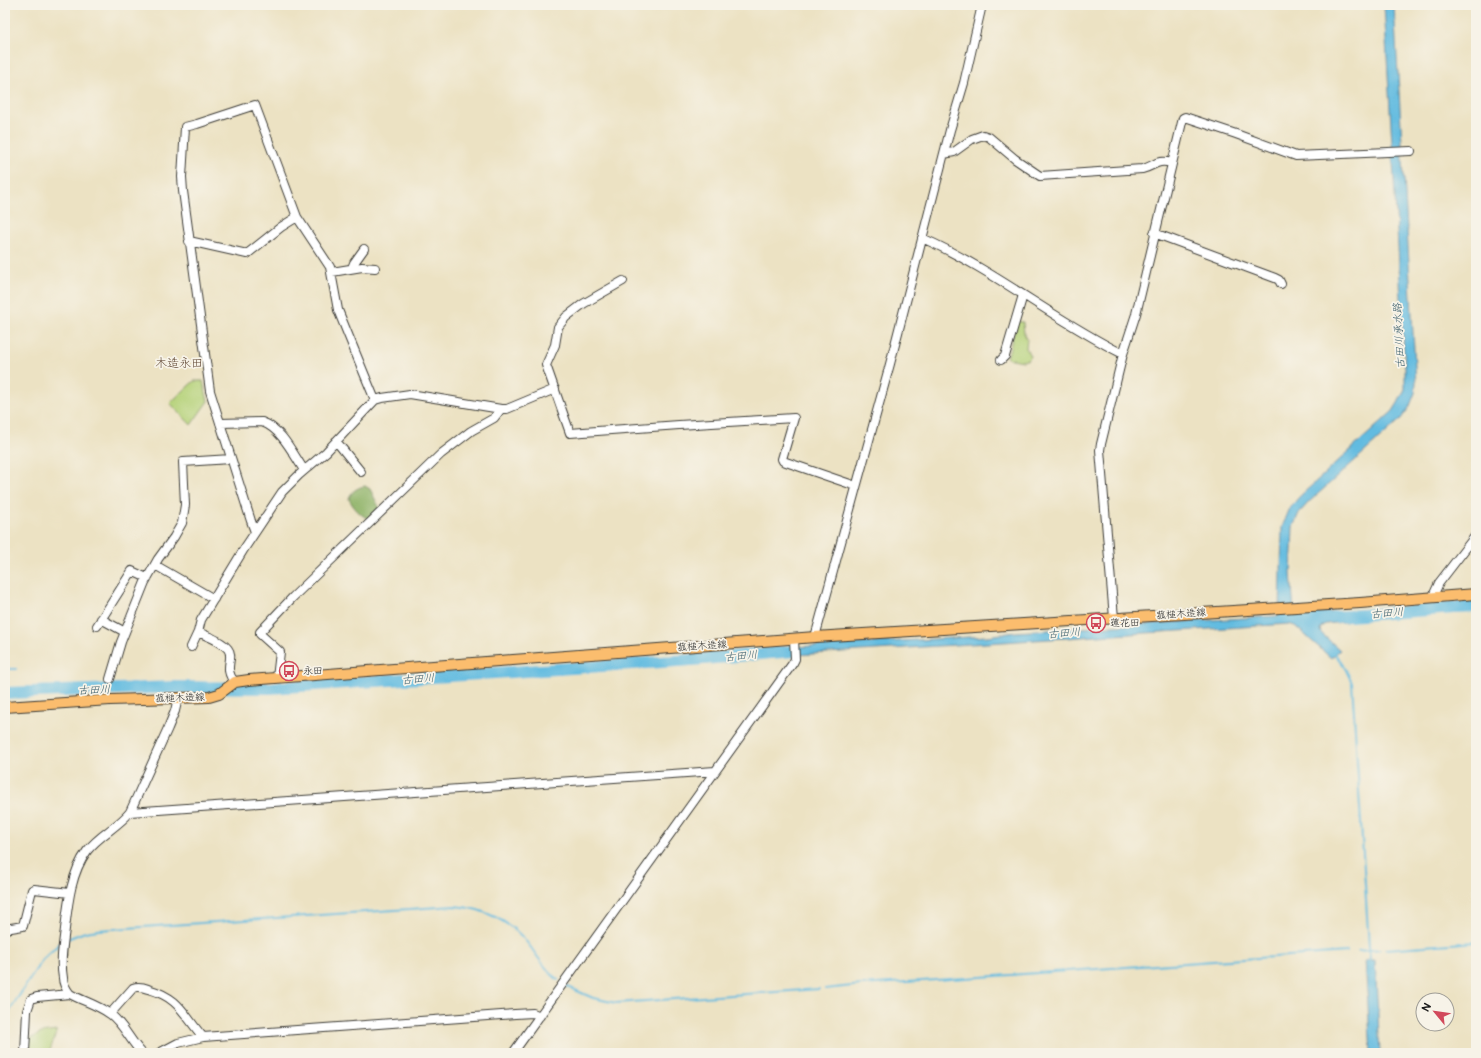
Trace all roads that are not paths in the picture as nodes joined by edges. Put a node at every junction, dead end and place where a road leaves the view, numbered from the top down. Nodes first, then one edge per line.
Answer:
1 (982, 5) edge
2 (1411, 151) dead end
3 (944, 154) junction
4 (1172, 163) junction
5 (297, 217) junction
6 (1154, 233) junction
7 (922, 238) junction
8 (189, 241) junction
9 (364, 250) dead end
10 (352, 268) junction
11 (375, 268) dead end
12 (332, 272) junction
13 (624, 281) dead end
14 (1281, 284) dead end
15 (1023, 295) junction
16 (1123, 354) junction
17 (1001, 360) dead end
18 (555, 389) junction
19 (376, 400) junction
20 (501, 409) junction
21 (220, 424) junction
22 (336, 441) junction
23 (231, 459) junction
24 (304, 470) junction
25 (361, 472) dead end
26 (856, 486) junction
27 (255, 532) junction
28 (1476, 535) edge
29 (155, 565) junction
30 (147, 578) junction
31 (1476, 594) edge
32 (1433, 596) junction
33 (214, 599) junction
34 (1114, 618) junction
35 (125, 632) junction
36 (198, 632) junction
37 (815, 637) junction
38 (794, 642) junction
39 (191, 647) dead end
40 (110, 678) dead end
41 (277, 678) junction
42 (234, 682) junction
43 (178, 698) junction
44 (5, 707) edge
45 (715, 771) junction
46 (130, 812) junction
47 (70, 893) junction
48 (5, 929) edge
49 (70, 994) junction
50 (110, 1014) junction
51 (540, 1016) junction
52 (203, 1037) junction
53 (25, 1053) edge
54 (142, 1053) edge
55 (159, 1053) edge
56 (513, 1053) edge

1 - 3 street
2 - 4 street
3 - 4 street
3 - 7 street
4 - 6 street
5 - 8 street
5 - 8 street
5 - 12 street
6 - 14 street
6 - 16 street
7 - 15 street
7 - 26 street
8 - 21 street
9 - 10 street
10 - 11 street
10 - 12 street
12 - 19 street
13 - 18 street
15 - 16 street
15 - 17 street
16 - 34 street
18 - 20 street
18 - 26 street
19 - 20 street
19 - 22 street
20 - 41 street
21 - 23 street
21 - 24 street
22 - 24 street
22 - 25 street
23 - 27 street
23 - 29 street
24 - 27 street
26 - 37 street
27 - 33 street
28 - 32 street
29 - 30 street
29 - 33 street
30 - 35 street
30 - 35 street
31 - 32 main road, 菰槌木造線
32 - 34 main road, 菰槌木造線
33 - 36 street
34 - 37 main road, 菰槌木造線
35 - 40 street
36 - 39 street
36 - 42 street
37 - 38 main road, 菰槌木造線
38 - 41 main road, 菰槌木造線
38 - 45 street
41 - 42 main road, 菰槌木造線
42 - 43 main road, 菰槌木造線
43 - 44 main road, 菰槌木造線
43 - 46 street
45 - 46 street
45 - 51 street
46 - 47 street
47 - 48 street
47 - 49 street
49 - 50 street
49 - 53 street
50 - 52 street
50 - 54 street
51 - 52 street
51 - 56 street
52 - 55 street

